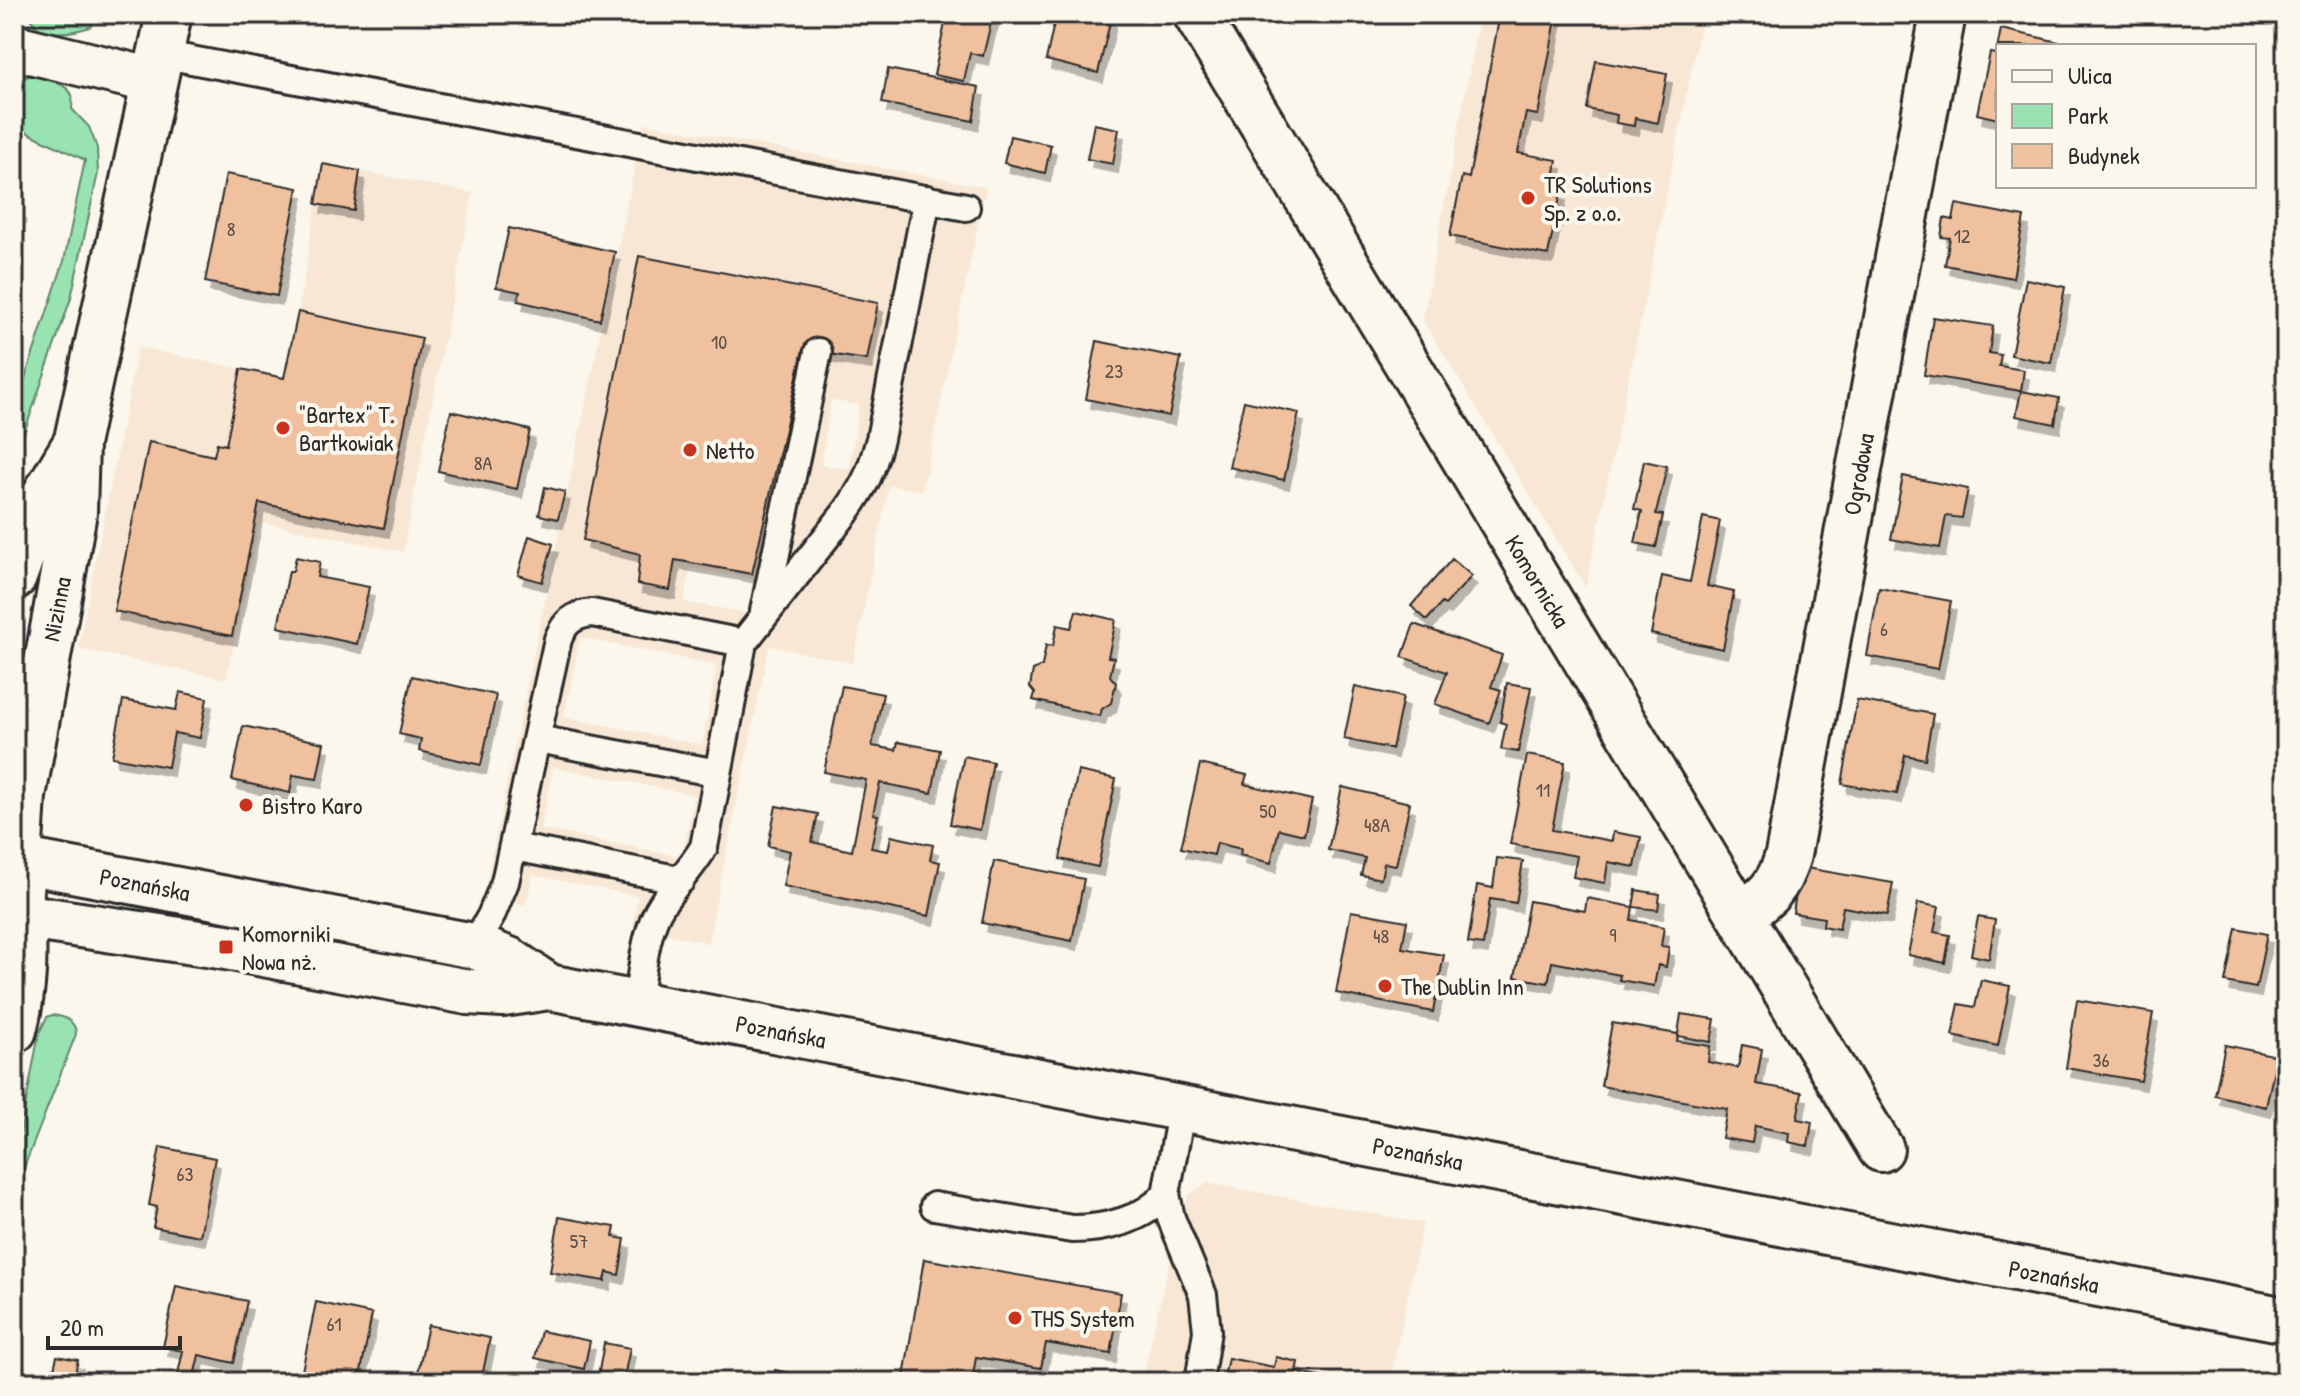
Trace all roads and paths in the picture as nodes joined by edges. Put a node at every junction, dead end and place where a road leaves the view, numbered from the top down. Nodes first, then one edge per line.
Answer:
1 (1196, 14) edge
2 (1943, 14) edge
3 (14, 47) edge
4 (161, 50) edge
5 (927, 199) junction
6 (966, 207) dead end
7 (818, 352) dead end
8 (76, 444) junction
9 (14, 577) edge
10 (763, 615) junction
11 (743, 643) junction
12 (537, 739) junction
13 (718, 773) junction
14 (514, 847) junction
15 (17, 860) edge
16 (681, 880) junction
17 (1740, 915) junction
18 (18, 916) edge
19 (474, 946) junction
20 (549, 987) junction
21 (637, 1003) junction
22 (14, 1030) edge
23 (1182, 1107) junction
24 (1881, 1149) dead end
25 (1166, 1194) junction
26 (934, 1206) dead end
27 (2286, 1320) edge
28 (1199, 1382) edge

1 - 17 street, Komornicka
2 - 17 street, Ogrodowa
3 - 4 street
4 - 5 lane
4 - 8 street, Nizinna
5 - 6 lane
5 - 10 lane
7 - 10 lane
8 - 9 street, Nizinna
8 - 15 street, Nizinna
10 - 11 lane
11 - 12 lane
11 - 13 lane
12 - 13 lane
12 - 14 lane
13 - 16 lane
14 - 16 lane
14 - 19 lane
15 - 18 street, Nizinna
15 - 19 street, Poznańska
16 - 21 lane
17 - 24 street, Komornicka
18 - 20 street, Poznańska
18 - 22 street, Nizinna
19 - 20 street, Poznańska
20 - 21 street, Poznańska
21 - 23 street, Poznańska
23 - 25 lane
23 - 27 street, Poznańska
25 - 26 lane
25 - 28 lane

